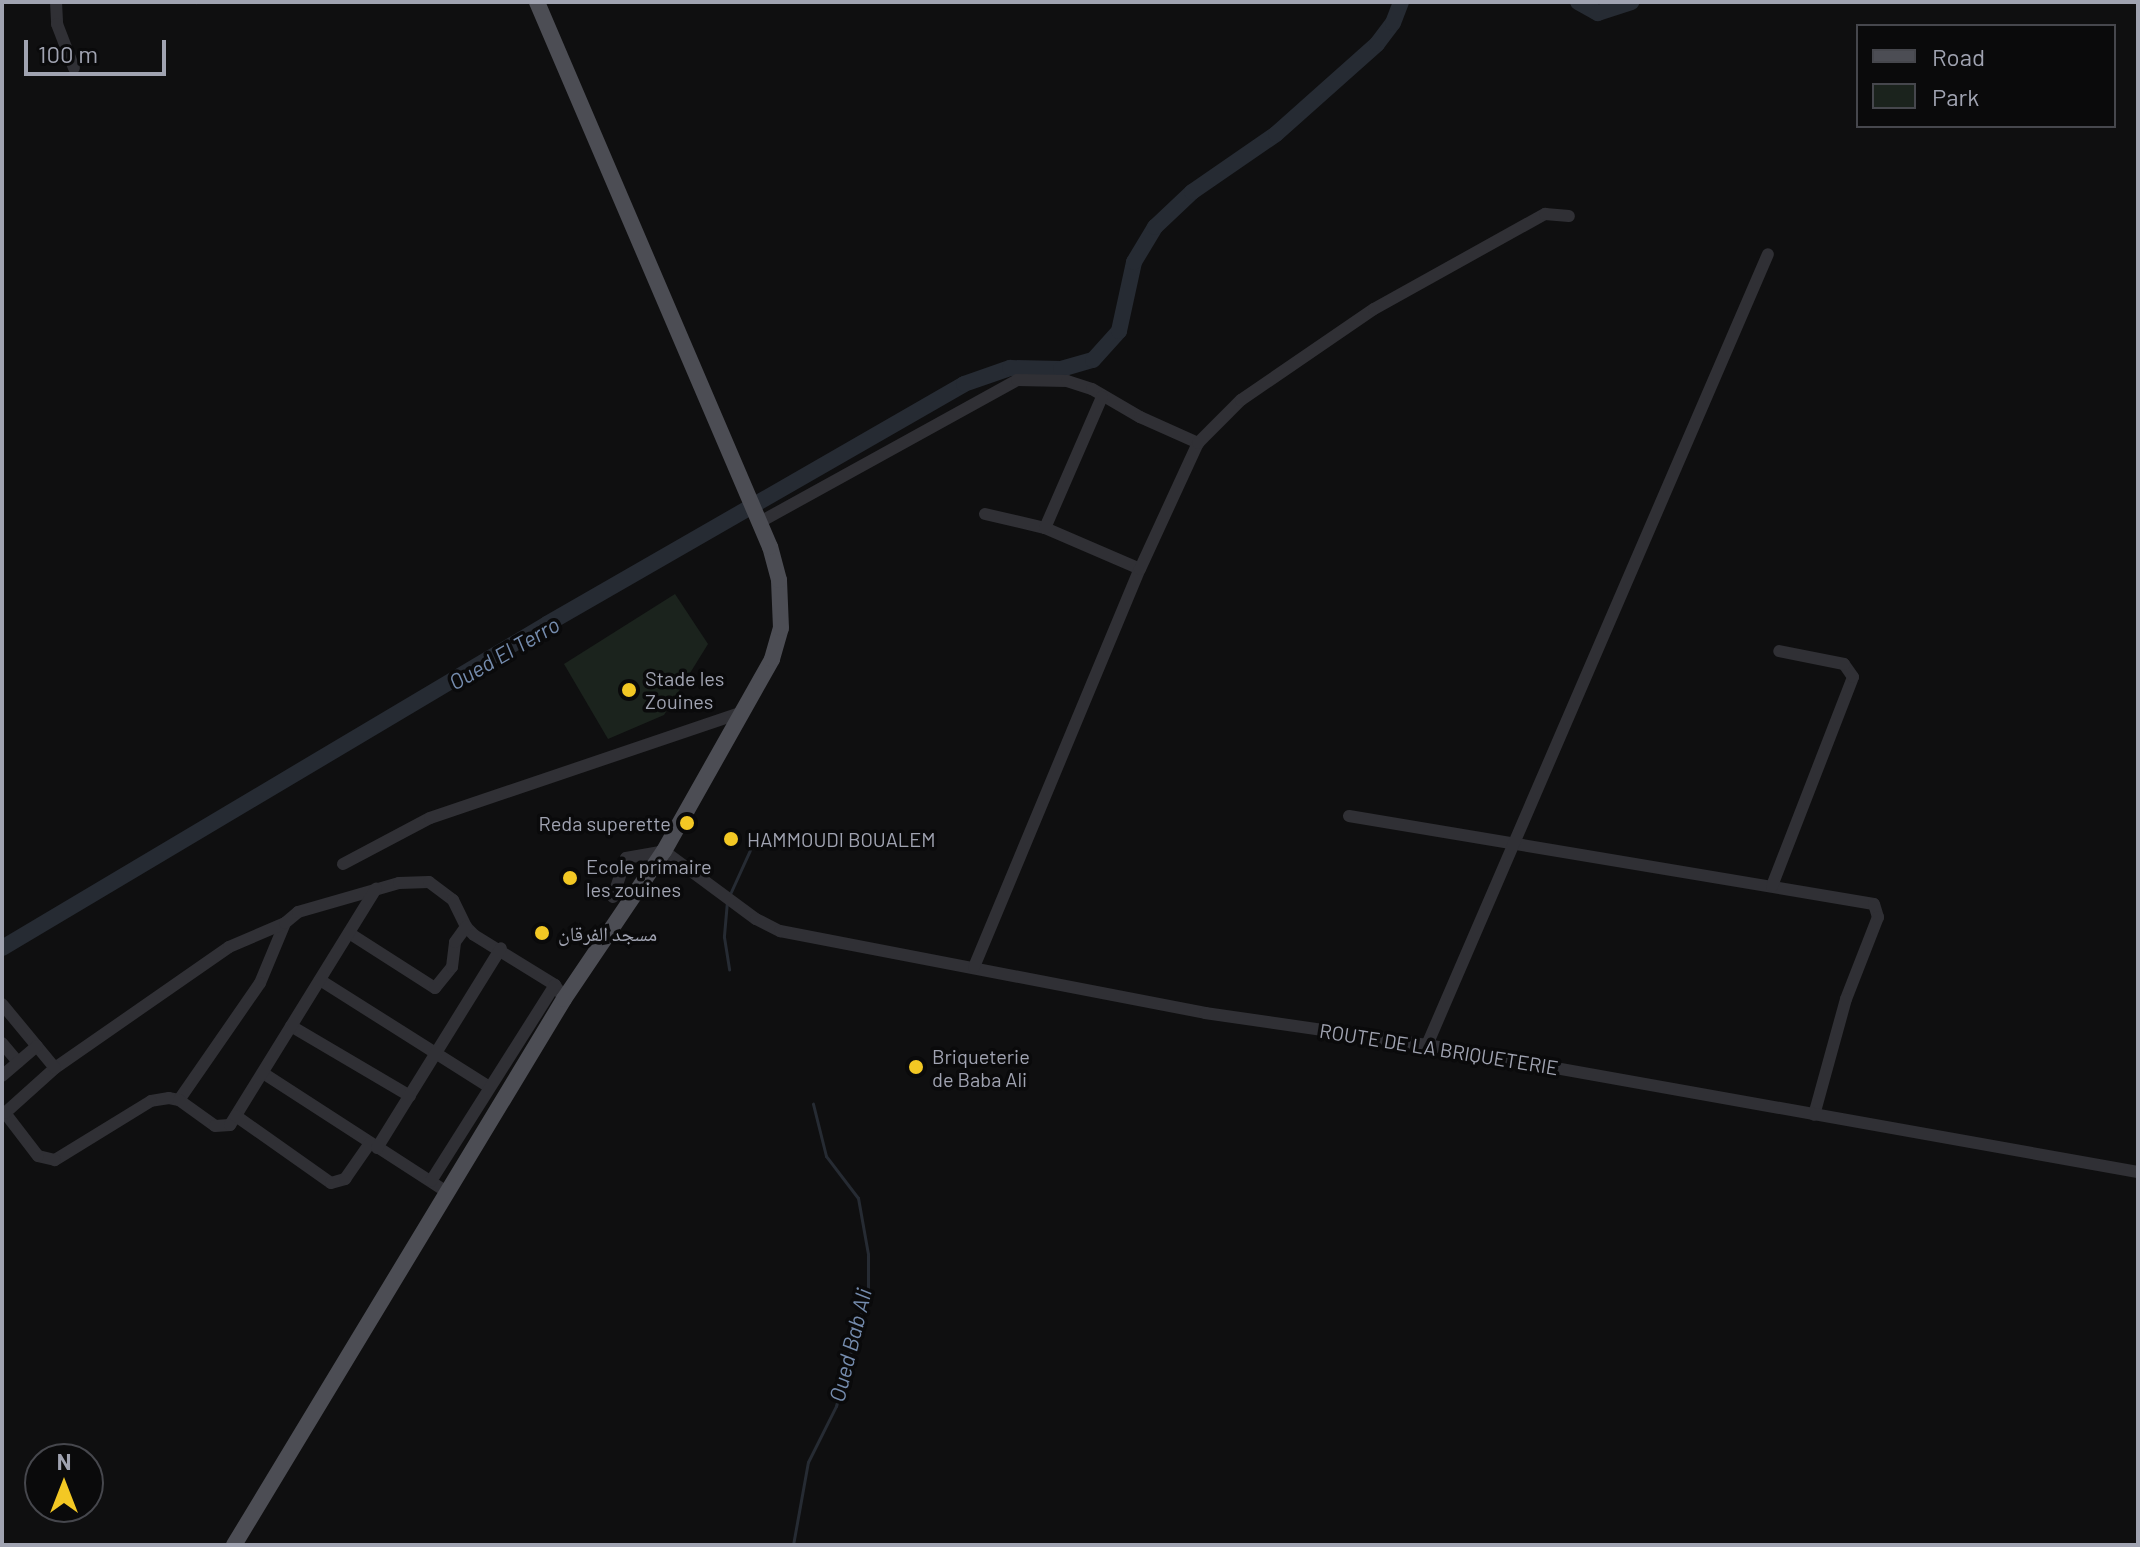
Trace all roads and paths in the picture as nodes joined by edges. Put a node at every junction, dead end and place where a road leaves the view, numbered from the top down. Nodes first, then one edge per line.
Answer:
1 (56, 2) edge
2 (537, 2) edge
3 (74, 68) dead end
4 (1569, 216) dead end
5 (1768, 254) dead end
6 (1102, 397) junction
7 (1198, 443) junction
8 (756, 514) junction
9 (985, 514) dead end
10 (1045, 528) junction
11 (1140, 569) junction
12 (1779, 651) dead end
13 (738, 714) junction
14 (1349, 816) dead end
15 (1512, 841) junction
16 (664, 851) junction
17 (343, 864) dead end
18 (1772, 886) junction
19 (376, 889) junction
20 (613, 897) dead end
21 (285, 923) junction
22 (466, 927) junction
23 (349, 933) junction
24 (501, 948) junction
25 (974, 967) junction
26 (320, 980) junction
27 (560, 992) junction
28 (2, 1004) edge
29 (291, 1026) junction
30 (2, 1043) edge
31 (1427, 1045) junction
32 (37, 1046) junction
33 (435, 1054) junction
34 (18, 1062) junction
35 (55, 1068) junction
36 (263, 1073) junction
37 (2, 1076) edge
38 (489, 1087) junction
39 (410, 1096) junction
40 (179, 1100) junction
41 (3, 1111) edge
42 (1814, 1115) junction
43 (236, 1116) junction
44 (374, 1146) junction
45 (2138, 1172) edge
46 (431, 1181) junction
47 (447, 1192) junction
48 (234, 1545) edge

1 - 3 street
2 - 8 main road
4 - 7 street
5 - 15 street
6 - 7 street
6 - 8 street
6 - 10 street
7 - 11 street
8 - 13 main road
9 - 10 street
10 - 11 street
11 - 25 street
12 - 18 street
13 - 16 main road
13 - 17 street
14 - 15 street
15 - 18 street
15 - 31 street
16 - 20 street
16 - 25 street, ROUTE DE LA BRIQUETERIE
16 - 27 main road
18 - 42 street
19 - 21 street
19 - 22 street
19 - 23 street
21 - 35 street
21 - 40 street
22 - 23 street
22 - 24 street
23 - 26 street
24 - 27 street
24 - 33 street
25 - 31 street, ROUTE DE LA BRIQUETERIE
26 - 29 street
26 - 33 street
27 - 38 street
27 - 47 main road
28 - 32 street
29 - 36 street
29 - 39 street
30 - 34 street
31 - 42 street, ROUTE DE LA BRIQUETERIE
32 - 34 street
32 - 35 street
33 - 38 street
33 - 39 street
34 - 37 street
35 - 41 street
36 - 43 street
36 - 44 street
38 - 46 street
39 - 44 street
40 - 41 street
40 - 43 street
42 - 45 street, ROUTE DE LA BRIQUETERIE
43 - 44 street
44 - 46 street
46 - 47 street
47 - 48 main road

